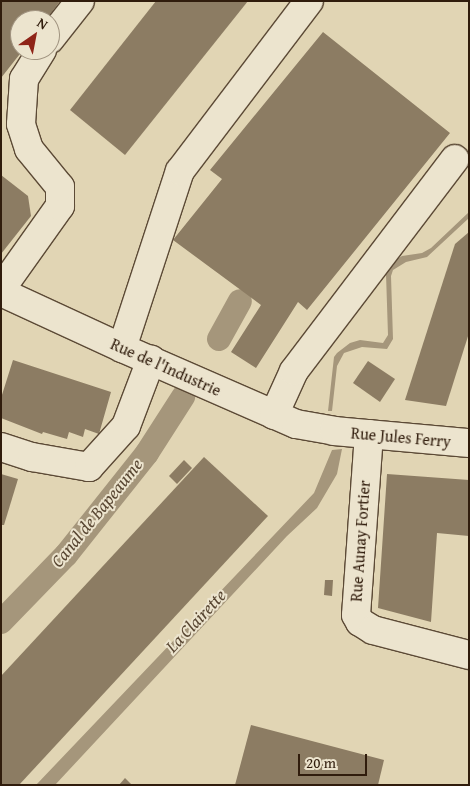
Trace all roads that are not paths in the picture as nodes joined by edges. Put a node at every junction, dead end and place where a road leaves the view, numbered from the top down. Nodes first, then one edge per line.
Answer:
1 (80, 1) edge
2 (309, 1) edge
3 (60, 27) edge
4 (36, 60) edge
5 (455, 159) dead end
6 (1, 290) edge
7 (122, 348) junction
8 (151, 360) junction
9 (274, 415) junction
10 (334, 431) joint
11 (369, 434) junction
12 (469, 443) edge
13 (1, 447) edge
14 (469, 655) edge

1 - 3 street
2 - 7 street
4 - 6 street
5 - 9 street
6 - 7 street, Rue de l'Industrie
7 - 8 street, Rue de l'Industrie
8 - 9 street, Rue de l'Industrie
8 - 13 street
9 - 10 street, Rue de l'Industrie
10 - 11 street, Rue Jules Ferry
11 - 12 street, Rue Jules Ferry
11 - 14 street, Rue Aunay Fortier

